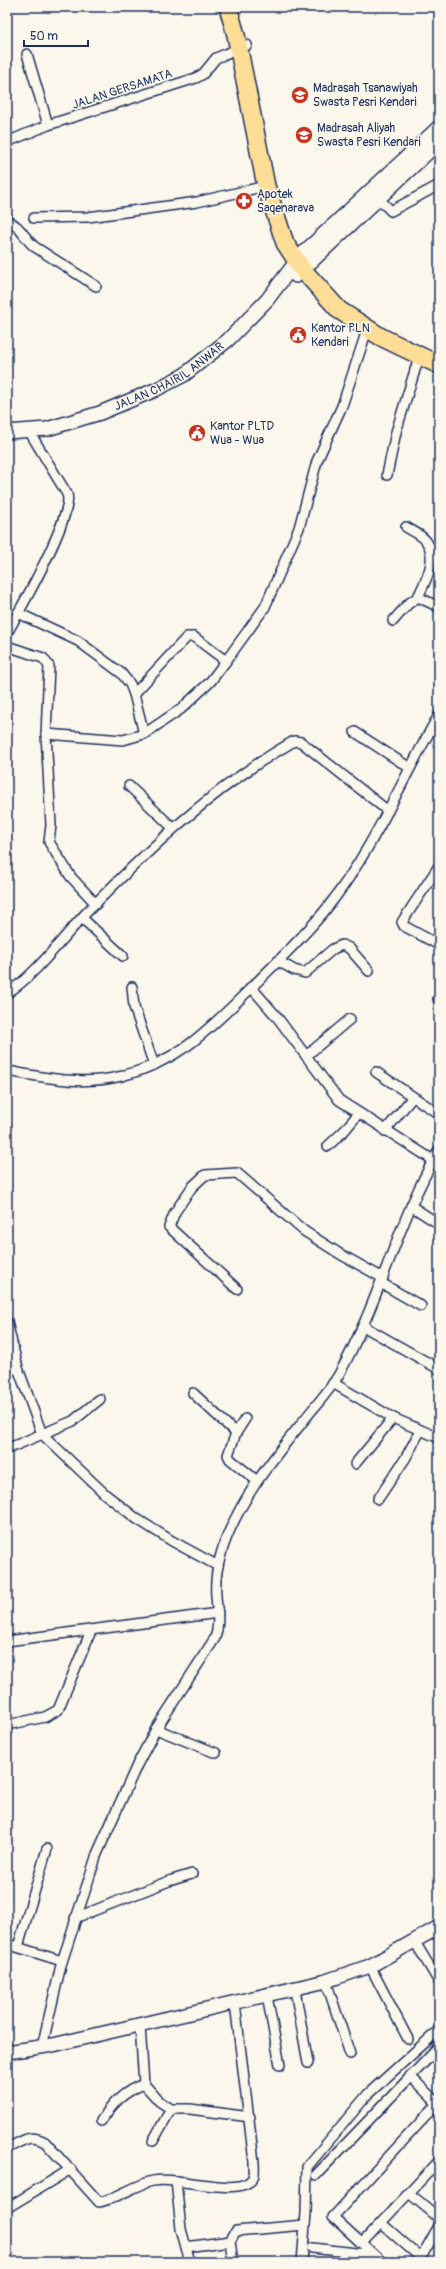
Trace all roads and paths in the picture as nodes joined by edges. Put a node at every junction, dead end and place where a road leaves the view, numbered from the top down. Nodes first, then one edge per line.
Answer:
1 (228, 7) edge
2 (238, 7) edge
3 (242, 47) junction
4 (27, 54) dead end
5 (48, 125) junction
6 (439, 127) edge
7 (7, 142) edge
8 (439, 142) edge
9 (439, 185) edge
10 (266, 186) junction
11 (379, 199) junction
12 (34, 218) dead end
13 (7, 221) edge
14 (302, 262) junction
15 (96, 286) dead end
16 (367, 330) junction
17 (229, 344) junction
18 (439, 356) edge
19 (419, 357) junction
20 (439, 365) edge
21 (7, 432) edge
22 (32, 436) junction
23 (7, 437) edge
24 (387, 475) dead end
25 (406, 527) dead end
26 (418, 597) junction
27 (439, 607) edge
28 (18, 613) junction
29 (393, 621) dead end
30 (7, 633) edge
31 (7, 646) edge
32 (226, 661) junction
33 (134, 694) junction
34 (439, 715) edge
35 (355, 732) dead end
36 (46, 734) junction
37 (144, 734) junction
38 (410, 768) junction
39 (129, 786) dead end
40 (388, 811) junction
41 (173, 828) junction
42 (439, 866) edge
43 (96, 904) junction
44 (82, 918) junction
45 (439, 945) edge
46 (123, 956) dead end
47 (278, 961) junction
48 (369, 970) dead end
49 (132, 987) dead end
50 (251, 987) junction
51 (7, 993) edge
52 (350, 1019) dead end
53 (306, 1056) junction
54 (154, 1065) junction
55 (7, 1071) edge
56 (376, 1072) dead end
57 (412, 1098) junction
58 (358, 1114) junction
59 (439, 1114) edge
60 (385, 1131) junction
61 (328, 1146) dead end
62 (439, 1150) edge
63 (433, 1160) junction
64 (411, 1206) junction
65 (439, 1224) edge
66 (382, 1280) junction
67 (237, 1289) dead end
68 (420, 1306) dead end
69 (7, 1322) edge
70 (363, 1326) junction
71 (18, 1368) junction
72 (439, 1369) edge
73 (7, 1371) edge
74 (333, 1383) junction
75 (193, 1393) dead end
76 (100, 1399) dead end
77 (393, 1418) junction
78 (245, 1419) dead end
79 (420, 1431) junction
80 (236, 1433) junction
81 (42, 1434) junction
82 (439, 1438) edge
83 (7, 1449) edge
84 (356, 1464) dead end
85 (257, 1481) junction
86 (378, 1499) dead end
87 (218, 1566) junction
88 (218, 1613) junction
89 (91, 1631) junction
90 (7, 1641) edge
91 (7, 1725) edge
92 (156, 1729) junction
93 (216, 1753) dead end
94 (47, 1849) dead end
95 (192, 1874) dead end
96 (75, 1918) junction
97 (439, 1927) edge
98 (415, 1942) junction
99 (7, 1944) edge
100 (18, 1947) junction
101 (62, 1960) junction
102 (370, 1966) junction
103 (326, 1981) junction
104 (439, 1982) edge
105 (295, 1990) junction
106 (268, 1996) junction
107 (235, 2003) junction
108 (140, 2026) junction
109 (439, 2030) edge
110 (408, 2040) dead end
111 (42, 2047) junction
112 (439, 2047) edge
113 (7, 2052) edge
114 (350, 2054) dead end
115 (308, 2063) dead end
116 (280, 2065) dead end
117 (410, 2076) junction
118 (144, 2084) junction
119 (438, 2104) edge
120 (171, 2109) junction
121 (250, 2117) junction
122 (101, 2121) dead end
123 (153, 2142) dead end
124 (7, 2148) edge
125 (439, 2162) edge
126 (71, 2169) junction
127 (316, 2175) dead end
128 (176, 2181) junction
129 (409, 2194) junction
130 (7, 2208) edge
131 (439, 2218) edge
132 (381, 2223) junction
133 (305, 2225) junction
134 (439, 2226) edge
135 (230, 2241) junction
136 (362, 2243) junction
137 (186, 2247) junction
138 (312, 2248) dead end
139 (374, 2255) junction
140 (420, 2260) edge
141 (190, 2262) edge
142 (233, 2262) edge
143 (302, 2262) edge
144 (382, 2262) edge

1 - 3 highway
2 - 3 highway
3 - 5 street, JALAN GERSAMATA
3 - 10 highway
3 - 14 highway
4 - 5 street
5 - 7 street, JALAN GERSAMATA
6 - 14 main road
8 - 11 main road
9 - 11 street
10 - 12 street
10 - 14 highway
11 - 14 main road
13 - 15 street
14 - 16 highway
14 - 17 main road, JALAN CHAIRIL ANWAR
14 - 18 highway
16 - 19 highway
16 - 32 street
17 - 21 main road, JALAN CHAIRIL ANWAR
17 - 22 main road, JALAN CHAIRIL ANWAR
19 - 20 highway
19 - 24 street
22 - 23 main road, JALAN CHAIRIL ANWAR
22 - 28 street
25 - 26 street
26 - 27 street
26 - 29 street
28 - 30 street
28 - 33 street
31 - 36 street
32 - 33 street
32 - 37 street
33 - 37 street
34 - 38 street
35 - 38 street
36 - 37 street
36 - 43 street
38 - 40 street
39 - 41 street
40 - 41 street
40 - 47 street
41 - 43 street
42 - 45 street
43 - 44 street
44 - 46 street
44 - 51 street
47 - 48 street
47 - 50 street
49 - 54 street
50 - 53 street
50 - 54 street
52 - 53 street
53 - 58 street
54 - 55 street
56 - 57 street
57 - 59 street
57 - 60 street
58 - 60 street
58 - 61 street
60 - 63 street
62 - 63 street
63 - 64 street
64 - 65 street
64 - 66 street
66 - 67 street
66 - 68 street
66 - 70 street
69 - 71 street
70 - 72 street
70 - 74 street
71 - 73 street
71 - 81 street
74 - 77 street
74 - 85 street
75 - 80 street
76 - 81 street
77 - 79 street
77 - 84 street
78 - 80 street
79 - 82 street
79 - 86 street
80 - 85 street
81 - 83 street
81 - 87 street
85 - 87 street
87 - 88 street
88 - 89 street
88 - 92 street
89 - 90 street
89 - 91 street
92 - 93 street
92 - 96 street
94 - 100 street
95 - 96 street
96 - 101 street
97 - 98 main road
98 - 102 main road
98 - 104 street
99 - 100 street
100 - 101 street
101 - 111 street
102 - 103 main road
102 - 110 street
103 - 105 main road
103 - 114 street
105 - 106 main road
105 - 115 street
106 - 107 main road
106 - 116 street
107 - 108 main road
107 - 121 street
108 - 111 main road
108 - 118 street
109 - 133 street
111 - 113 main road
112 - 117 street
117 - 119 street
117 - 127 street
118 - 120 street
118 - 122 street
119 - 136 street
120 - 121 street
120 - 123 street
121 - 128 street
124 - 126 street
125 - 129 street
126 - 128 street
126 - 130 street
128 - 137 street
129 - 131 street
129 - 132 street
132 - 136 street
132 - 140 street
133 - 135 street
133 - 143 street
134 - 140 street
135 - 137 street
135 - 142 street
136 - 139 street
137 - 141 street
138 - 139 street
139 - 144 street

